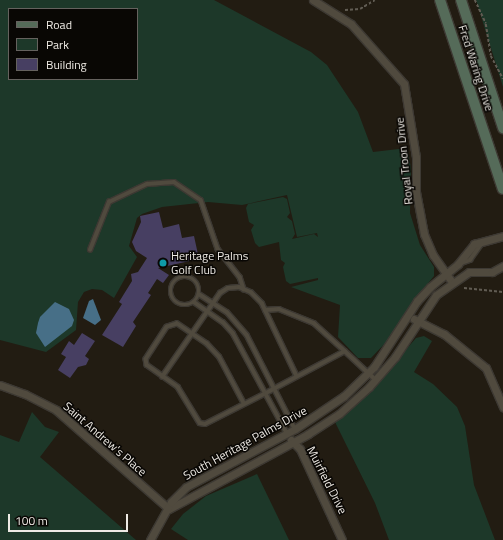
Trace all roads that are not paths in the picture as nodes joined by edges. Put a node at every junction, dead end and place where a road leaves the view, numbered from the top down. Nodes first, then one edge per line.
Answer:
1 (313, 0) edge
2 (440, 0) edge
3 (460, 0) edge
4 (503, 128) edge
5 (503, 189) edge
6 (503, 236) edge
7 (90, 250) dead end
8 (461, 262) junction
9 (503, 266) edge
10 (469, 272) junction
11 (446, 273) junction
12 (452, 282) junction
13 (244, 289) junction
14 (198, 294) junction
15 (194, 302) junction
16 (213, 304) junction
17 (265, 310) junction
18 (209, 311) junction
19 (408, 316) junction
20 (417, 321) junction
21 (191, 334) junction
22 (345, 351) junction
23 (369, 373) junction
24 (297, 376) junction
25 (162, 377) junction
26 (376, 380) junction
27 (0, 385) edge
28 (274, 388) junction
29 (266, 393) junction
30 (244, 404) junction
31 (503, 406) edge
32 (295, 430) junction
33 (288, 434) junction
34 (295, 441) junction
35 (169, 509) junction
36 (150, 540) edge
37 (342, 540) edge

1 - 11 street, Royal Troon Drive
2 - 5 main road, Fred Waring Drive
3 - 4 main road, Fred Waring Drive
6 - 8 street, South Heritage Palms Drive
7 - 13 lane
8 - 10 lane
8 - 11 street, South Heritage Palms Drive
9 - 10 street
10 - 12 street, South Heritage Palms Drive
11 - 12 street, Royal Troon Drive
11 - 19 street, South Heritage Palms Drive
12 - 20 street, South Heritage Palms Drive
13 - 16 lane
13 - 17 lane
14 - 15 lane
14 - 15 lane
14 - 16 lane
15 - 18 lane
16 - 18 lane
16 - 28 lane
17 - 22 lane
17 - 24 lane
18 - 21 lane
18 - 29 lane
19 - 20 street
19 - 23 street, South Heritage Palms Drive
20 - 26 street, South Heritage Palms Drive
20 - 31 street
21 - 25 lane
21 - 25 lane
21 - 30 lane
22 - 23 lane
22 - 24 lane
23 - 26 lane
23 - 32 street, South Heritage Palms Drive
24 - 28 lane
25 - 30 lane
26 - 34 street, South Heritage Palms Drive
27 - 35 street, Saint Andrew's Place
28 - 29 lane
28 - 32 lane
29 - 30 lane
29 - 33 lane
32 - 33 street, South Heritage Palms Drive
32 - 34 street
33 - 34 street, Muirfield Drive
33 - 35 street, South Heritage Palms Drive
34 - 35 street, South Heritage Palms Drive
34 - 37 street, Muirfield Drive
35 - 36 street, South Heritage Palms Drive

